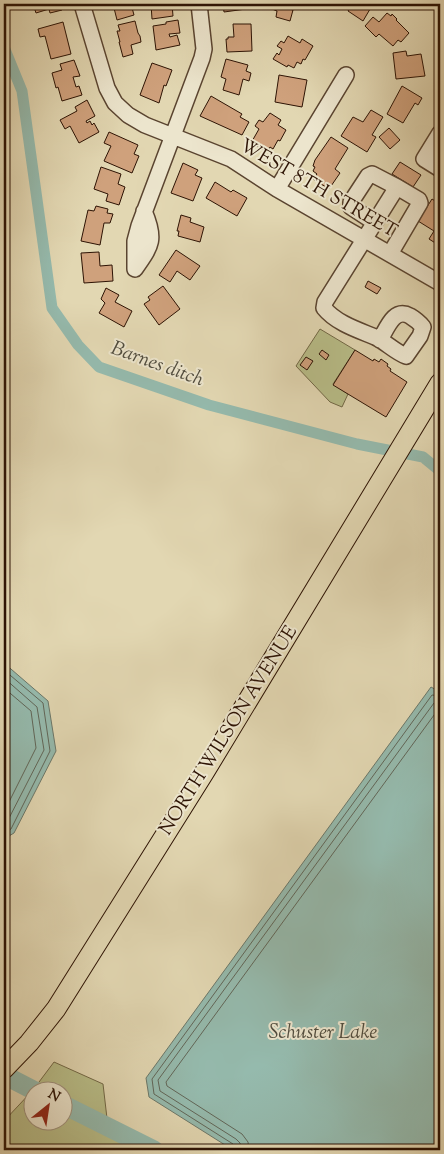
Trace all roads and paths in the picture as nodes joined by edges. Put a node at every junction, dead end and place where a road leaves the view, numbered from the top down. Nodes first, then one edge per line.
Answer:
1 (82, 4) edge
2 (199, 4) edge
3 (346, 75) dead end
4 (440, 132) edge
5 (172, 136) junction
6 (440, 169) edge
7 (397, 187) junction
8 (277, 188) junction
9 (144, 211) dead end
10 (374, 222) junction
11 (364, 239) junction
12 (390, 254) junction
13 (440, 283) edge
14 (380, 340) dead end
15 (440, 383) edge
16 (4, 1069) edge

1 - 5 street, WEST 8TH STREET
2 - 5 street
3 - 8 street
4 - 6 street
5 - 8 street, WEST 8TH STREET
5 - 9 street
7 - 10 street
7 - 10 street
7 - 12 street
8 - 11 street, WEST 8TH STREET
10 - 11 street
11 - 12 street, WEST 8TH STREET
11 - 14 street
12 - 13 street, WEST 8TH STREET
15 - 16 main road, NORTH WILSON AVENUE

